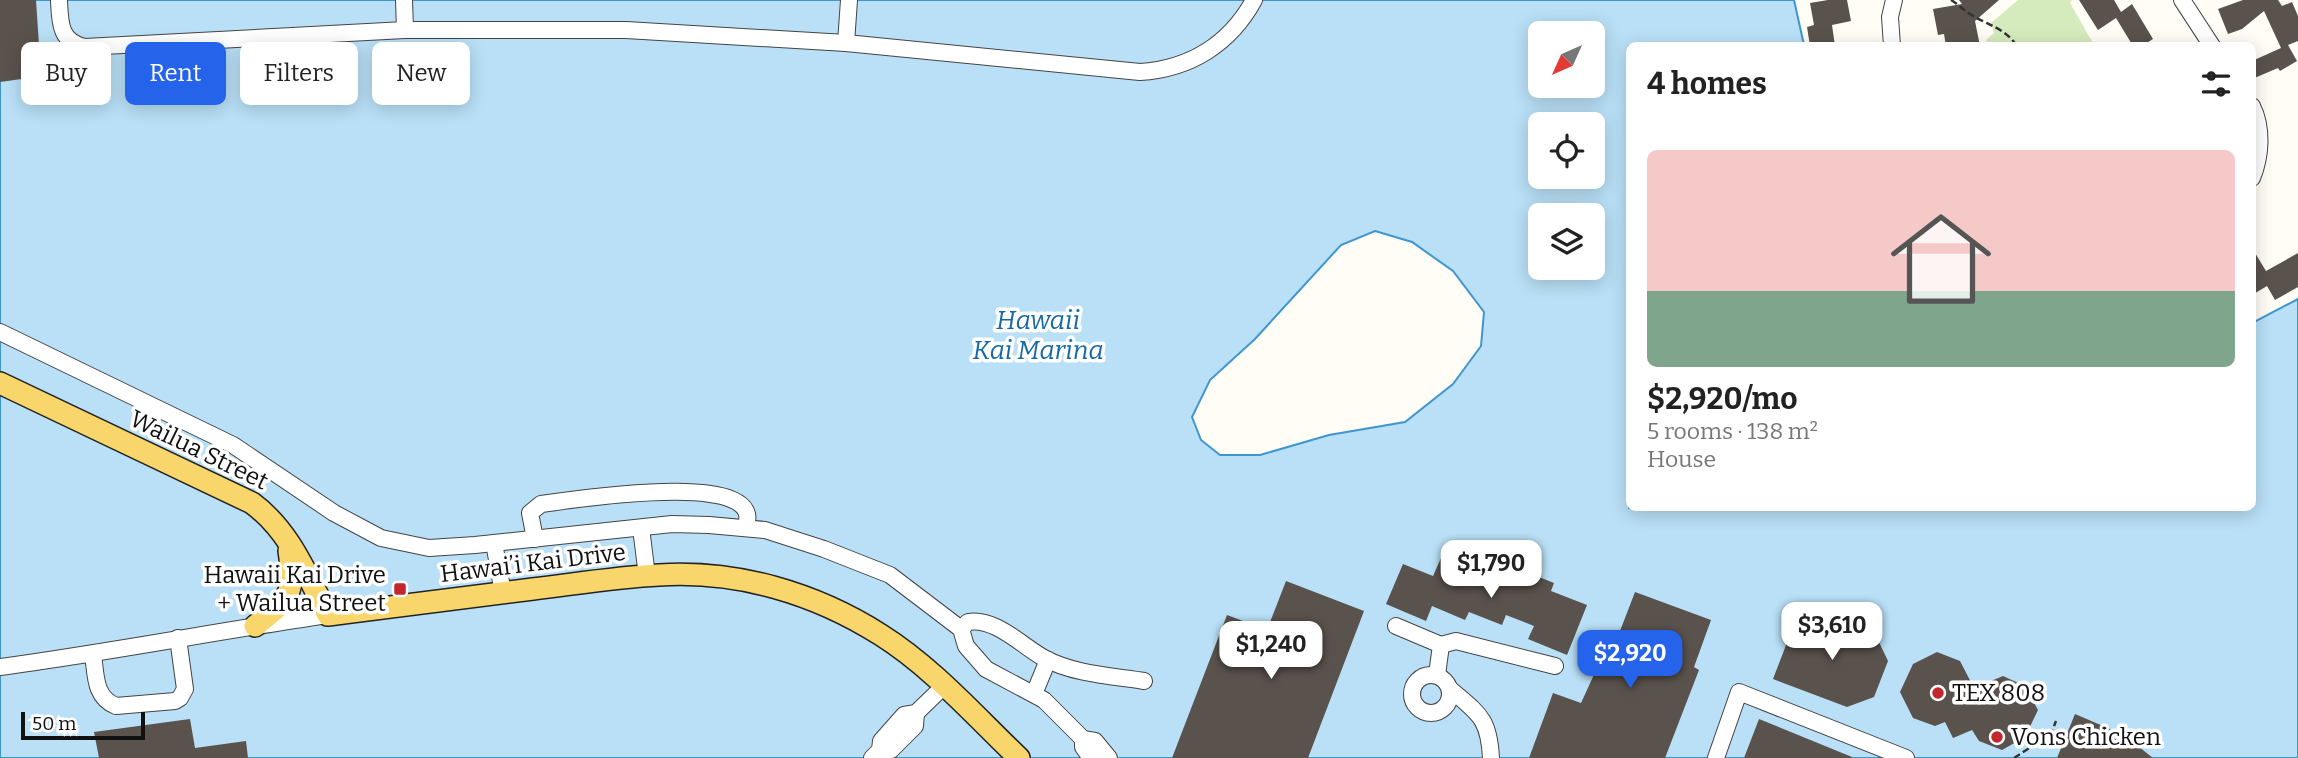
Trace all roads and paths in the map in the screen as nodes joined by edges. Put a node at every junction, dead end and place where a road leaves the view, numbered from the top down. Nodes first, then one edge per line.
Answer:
1 (59, 0) edge
2 (404, 0) edge
3 (849, 0) edge
4 (1254, 0) edge
5 (1894, 0) edge
6 (1951, 0) edge
7 (2182, 0) edge
8 (405, 30) junction
9 (1892, 42) edge
10 (2014, 42) edge
11 (2209, 42) edge
12 (846, 43) junction
13 (2256, 119) edge
14 (2256, 165) edge
15 (0, 332) edge
16 (0, 383) edge
17 (640, 528) junction
18 (745, 528) junction
19 (288, 539) junction
20 (536, 539) junction
21 (494, 544) junction
22 (647, 576) junction
23 (503, 593) junction
24 (328, 615) junction
25 (255, 626) junction
26 (1396, 626) dead end
27 (961, 629) junction
28 (178, 638) junction
29 (1441, 645) junction
30 (93, 654) junction
31 (1048, 660) junction
32 (1555, 666) dead end
33 (0, 667) edge
34 (1437, 676) junction
35 (1144, 681) dead end
36 (944, 686) junction
37 (1450, 690) junction
38 (1034, 694) junction
39 (2056, 721) dead end
40 (1083, 738) junction
41 (876, 754) edge
42 (1019, 758) edge
43 (1091, 758) edge
44 (1110, 758) edge
45 (1491, 758) edge
46 (1716, 758) edge
47 (1906, 758) edge
48 (2014, 758) edge

1 - 8 street
2 - 8 street
3 - 12 street
4 - 12 street
5 - 9 street
6 - 10 path
7 - 11 street
8 - 12 street
13 - 14 street
15 - 21 street
16 - 19 main road, Wailua Street
17 - 18 street
17 - 20 street
17 - 22 street
18 - 20 street
18 - 27 street
19 - 24 main road, Wailua Street
19 - 25 main road
20 - 21 street
21 - 23 street
22 - 23 main road, Hawai’i Kai Drive
22 - 36 main road, Hawai’i Kai Drive
23 - 24 main road, Hawai’i Kai Drive
24 - 25 street, Hawai’i Kai Drive
25 - 28 street, Hawai’i Kai Drive
26 - 29 street
27 - 31 street
27 - 38 street
28 - 30 street, Hawai’i Kai Drive
28 - 30 street
29 - 32 street
29 - 34 street
30 - 33 street, Hawai’i Kai Drive
31 - 35 street
31 - 38 street
34 - 37 street
34 - 37 street
36 - 41 street
36 - 42 main road, Hawai’i Kai Drive
37 - 45 street
38 - 40 street
39 - 48 path
40 - 43 street
40 - 44 street
46 - 47 street

